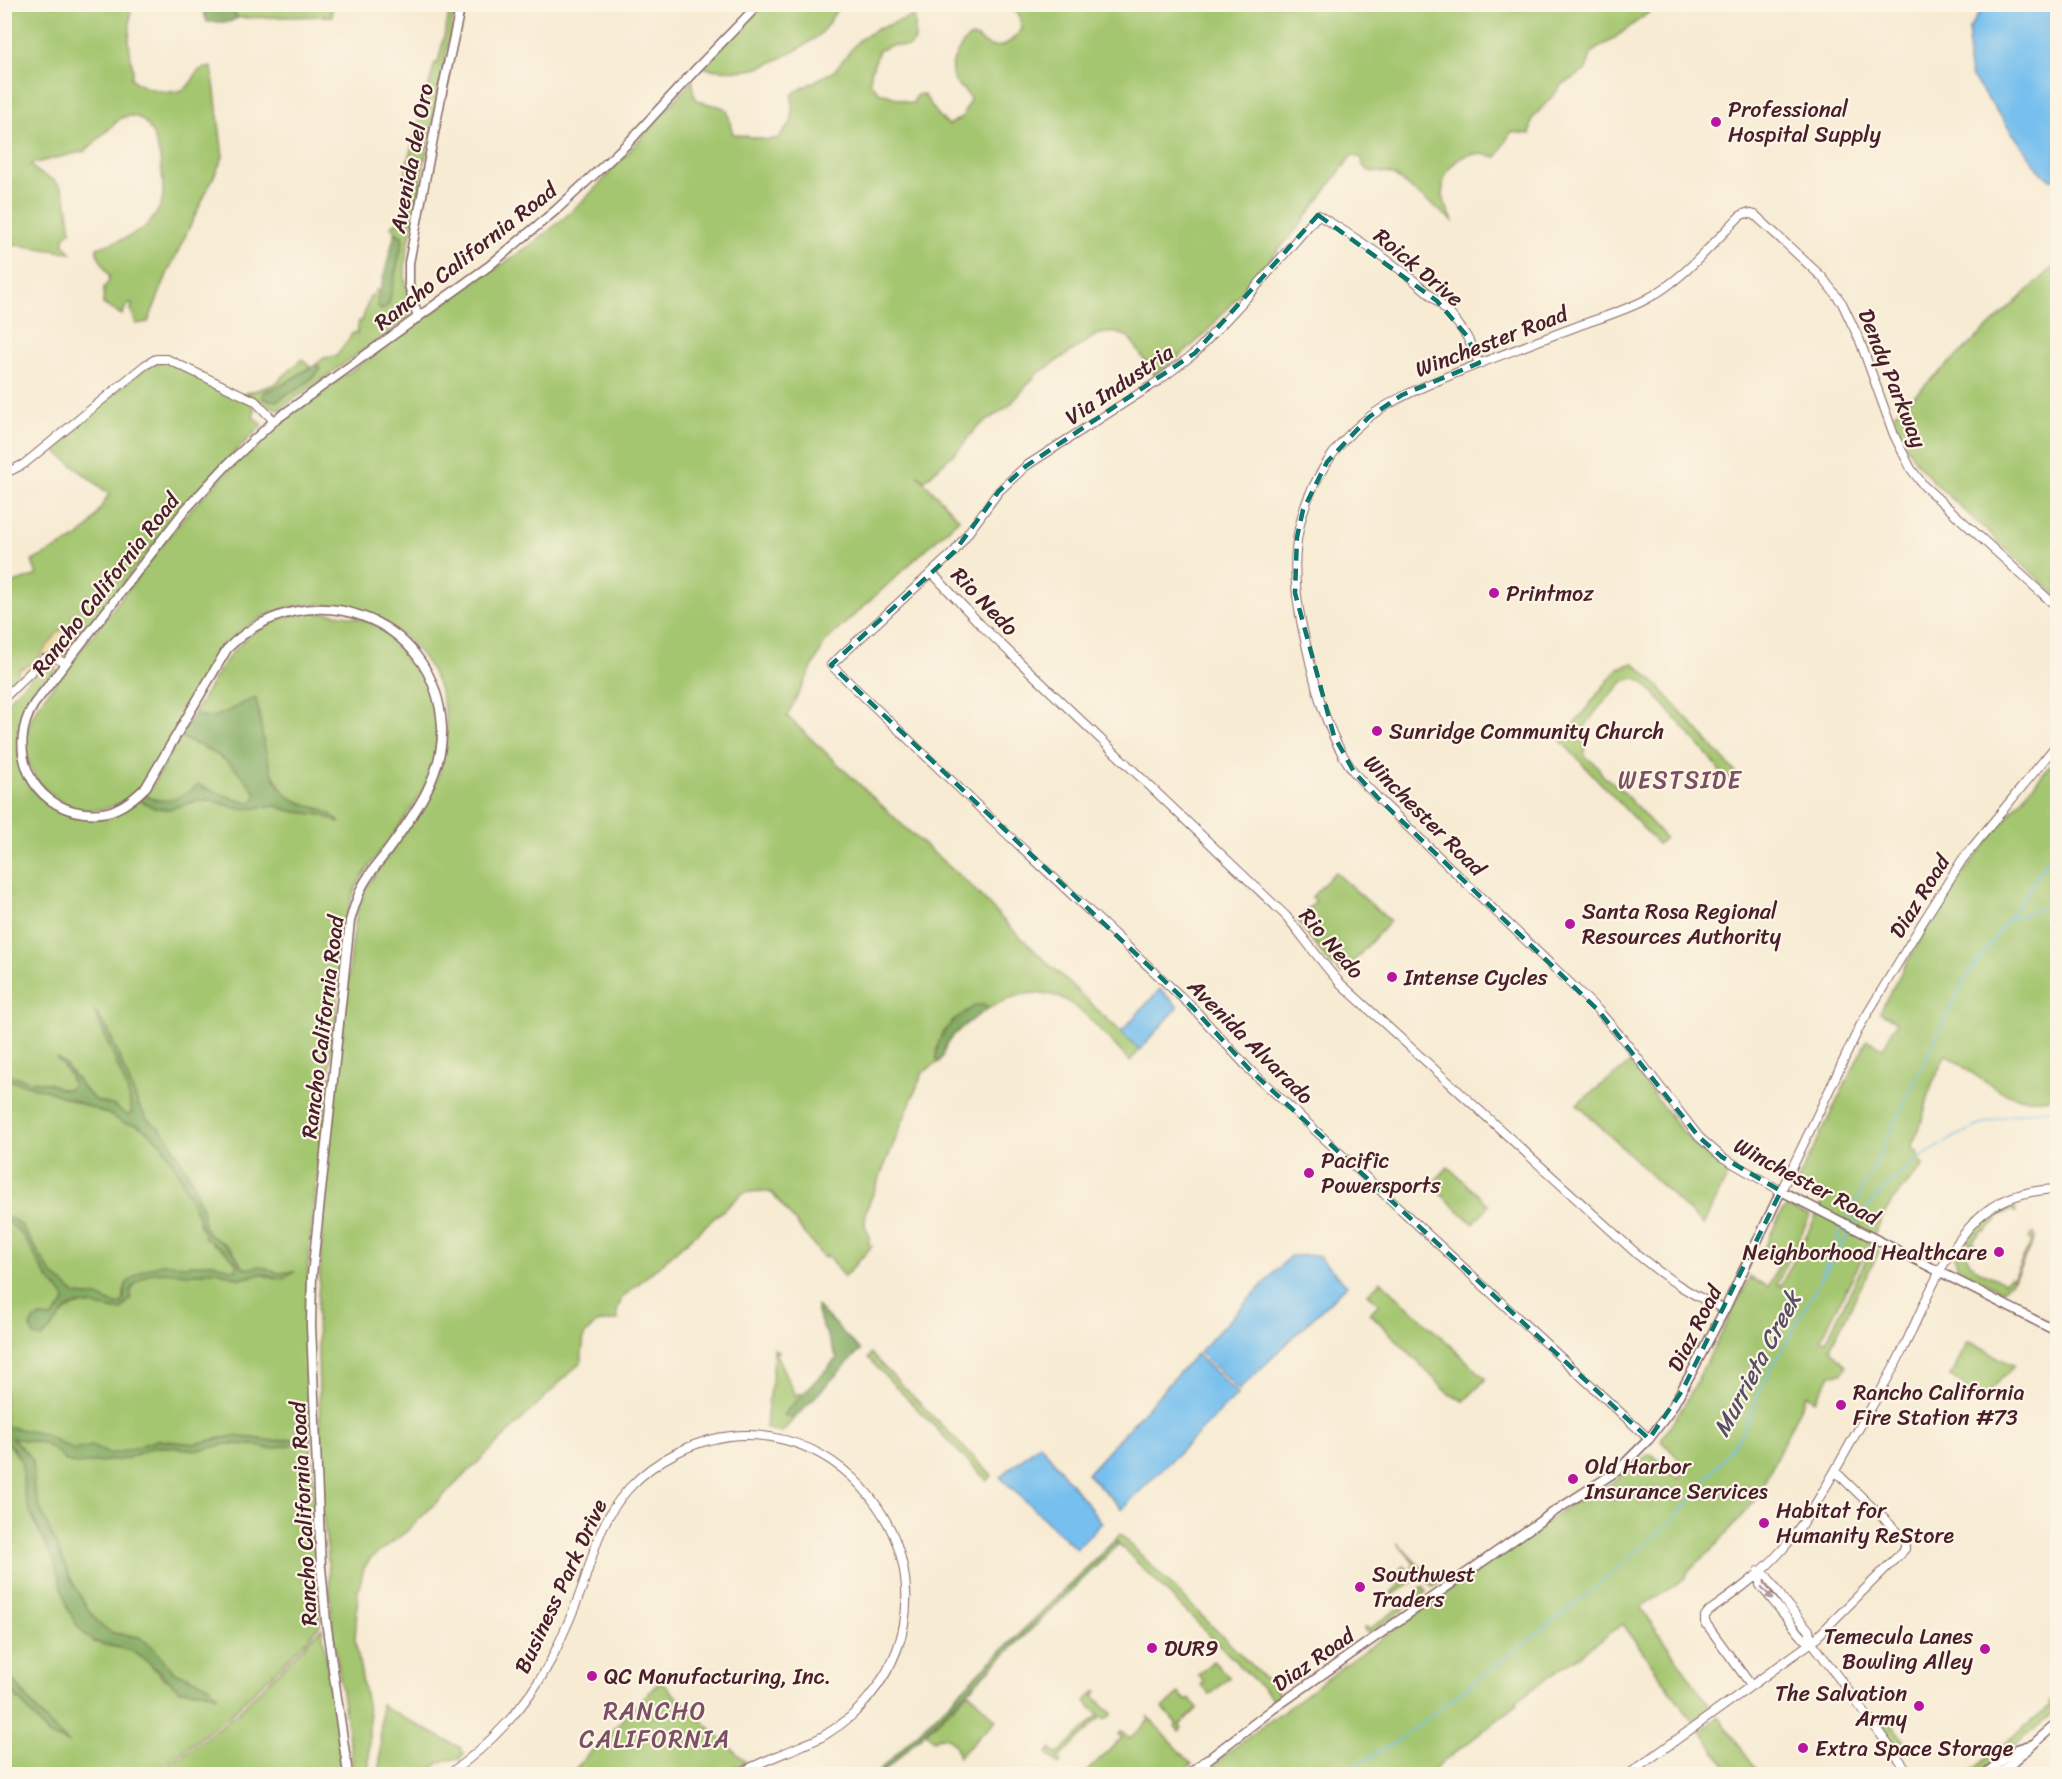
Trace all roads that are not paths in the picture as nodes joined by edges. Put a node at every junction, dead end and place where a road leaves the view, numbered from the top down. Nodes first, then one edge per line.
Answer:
1 (461, 4) edge
2 (759, 4) edge
3 (1746, 213) joint
4 (1318, 215) joint
5 (418, 318) junction
6 (1479, 363) junction
7 (274, 421) junction
8 (4, 474) edge
9 (932, 573) junction
10 (2058, 608) edge
11 (65, 664) junction
12 (831, 665) joint
13 (4, 698) edge
14 (2058, 743) edge
15 (2058, 1189) edge
16 (1781, 1191) junction
17 (1940, 1272) junction
18 (1725, 1309) junction
19 (2058, 1332) edge
20 (1649, 1439) junction
21 (1835, 1471) junction
22 (1759, 1571) junction
23 (1812, 1642) junction
24 (1751, 1685) junction
25 (2058, 1723) edge
26 (2030, 1745) junction
27 (1203, 1762) junction
28 (748, 1772) edge
29 (348, 1774) edge
30 (449, 1774) edge
31 (738, 1774) edge
32 (1189, 1774) edge
33 (1215, 1774) edge
34 (1629, 1774) edge
35 (1910, 1774) edge
36 (1986, 1774) edge
37 (1999, 1774) edge

1 - 5 main road, Avenida del Oro
2 - 5 main road, Rancho California Road
3 - 6 street, Winchester Road
3 - 10 street, Dendy Parkway
4 - 6 street, Roick Drive
4 - 9 street, Via Industria
5 - 7 main road, Rancho California Road
6 - 16 street, Winchester Road
7 - 8 street
7 - 11 main road, Rancho California Road
9 - 12 street, Via Industria
9 - 18 street, Rio Nedo
11 - 13 street
11 - 29 main road, Rancho California Road
12 - 20 street, Avenida Alvarado
14 - 16 street, Diaz Road
15 - 17 street
16 - 17 main road, Winchester Road
16 - 18 main road, Diaz Road
17 - 19 main road, Winchester Road
17 - 21 street
18 - 20 main road, Diaz Road
20 - 27 main road, Diaz Road
21 - 22 street
21 - 23 street
22 - 23 street
22 - 24 street
23 - 24 street
23 - 35 street
24 - 34 street
25 - 26 main road
26 - 36 main road
26 - 37 main road
27 - 32 main road, Diaz Road
27 - 33 street
28 - 30 street, Business Park Drive
28 - 31 street, Business Park Drive

